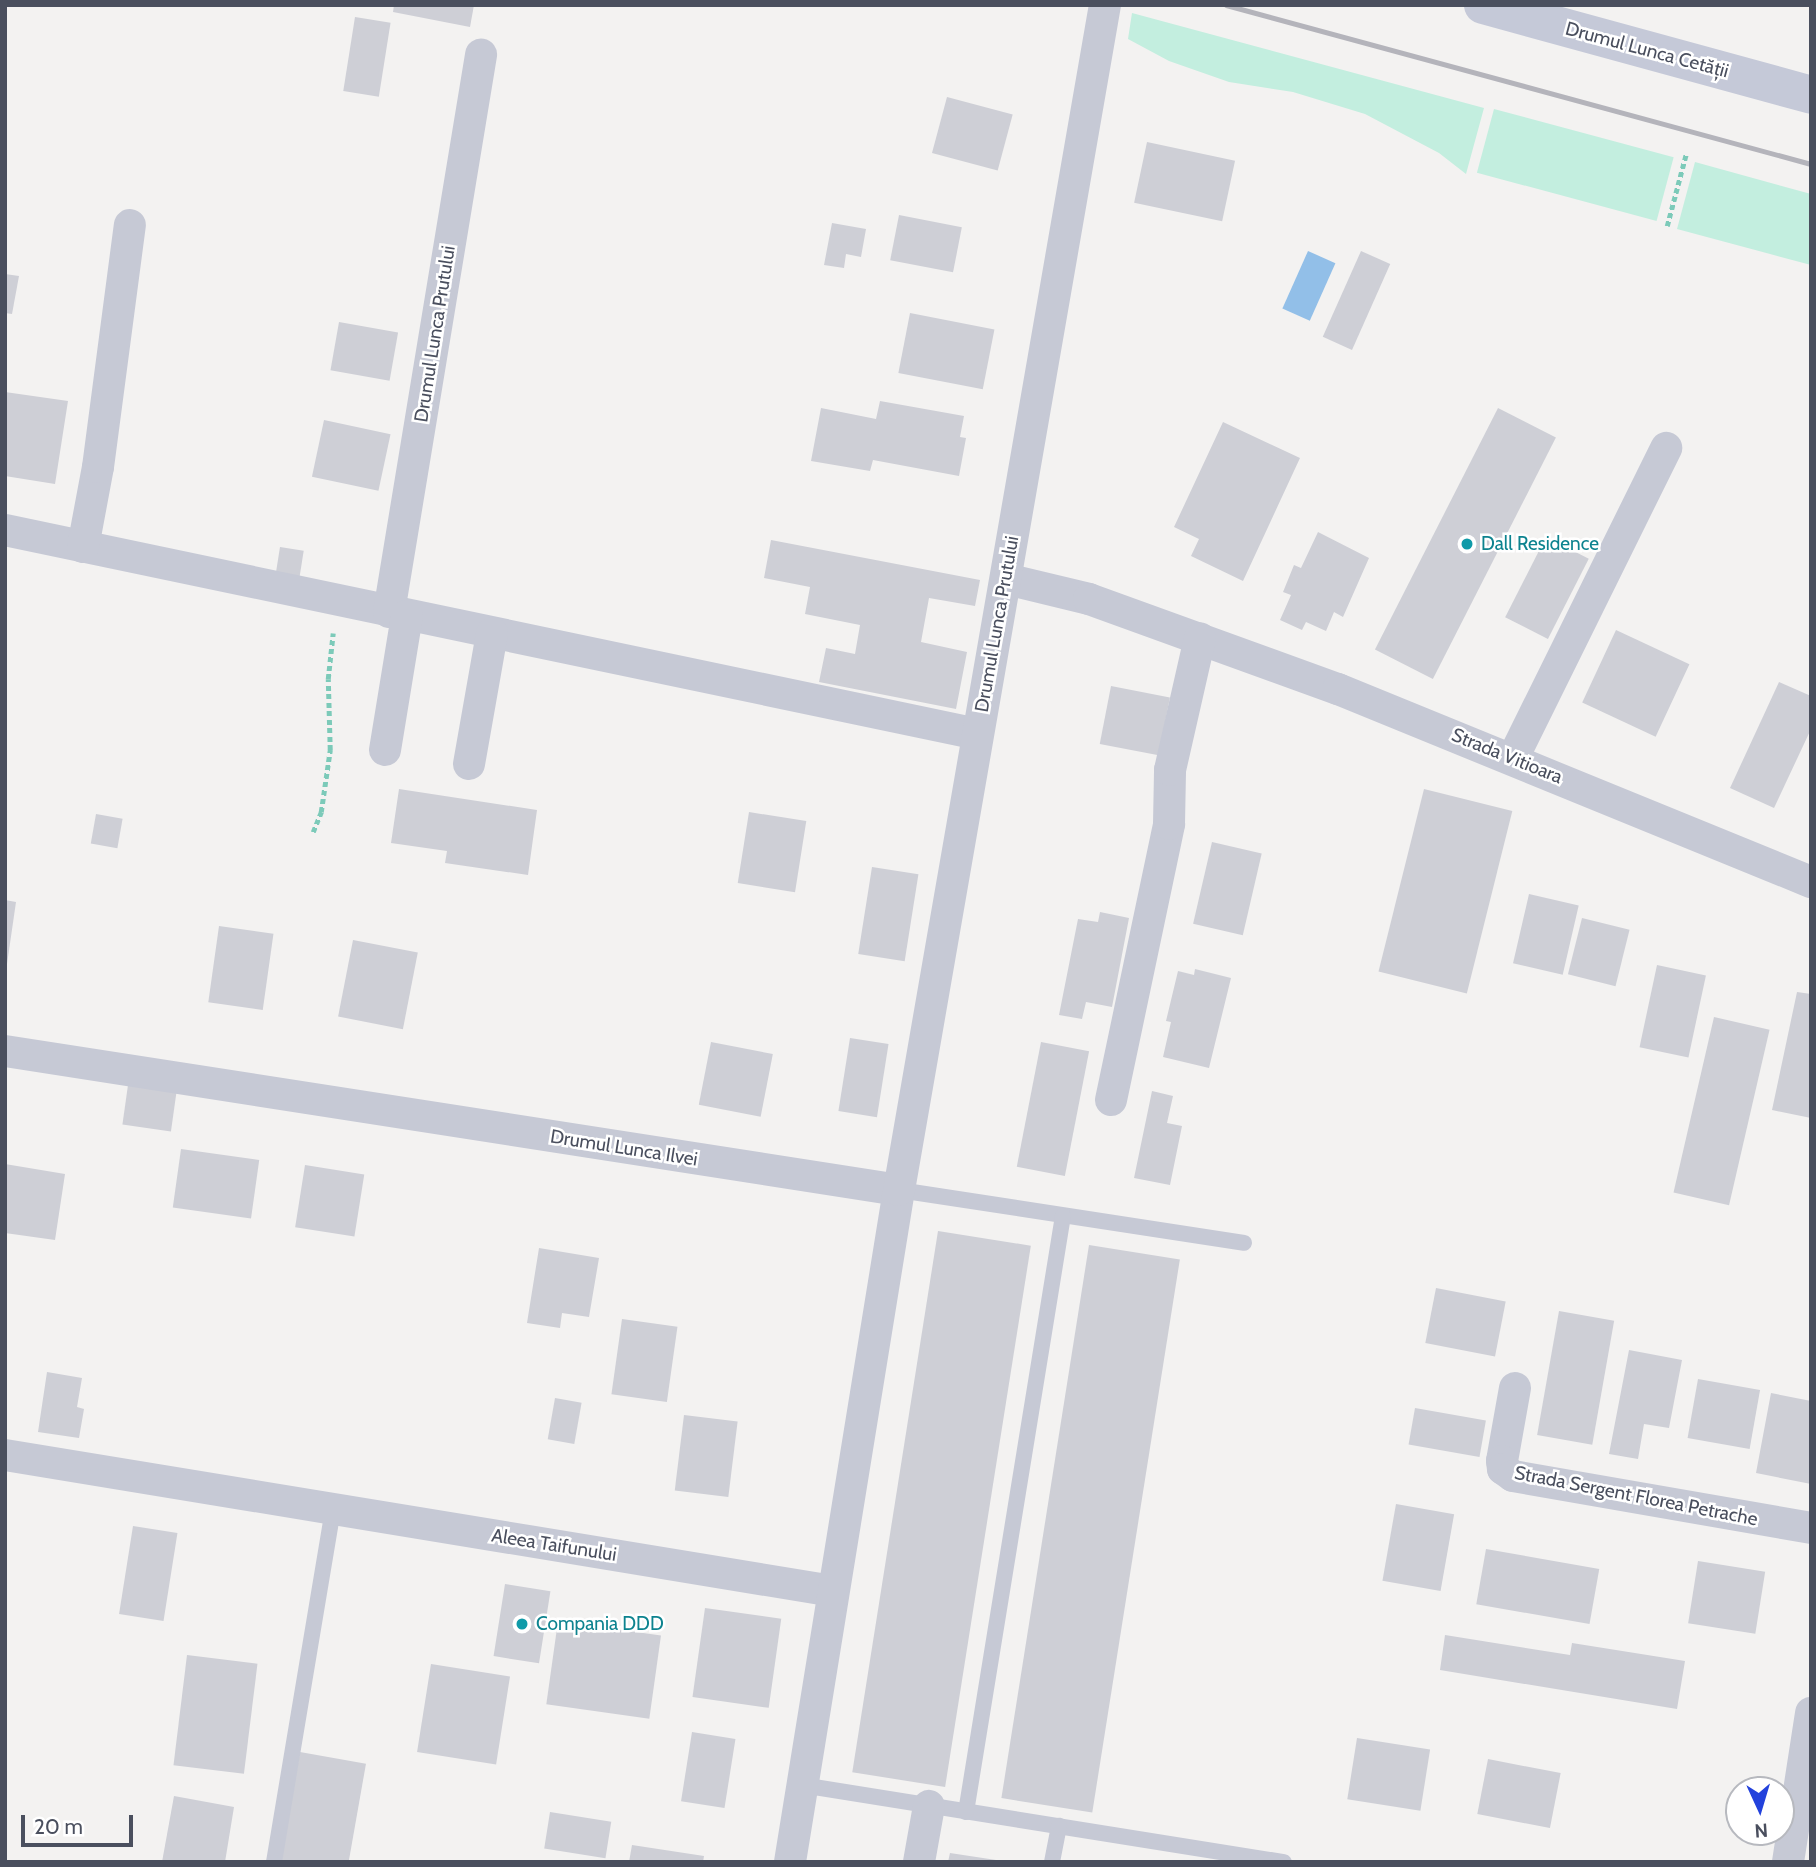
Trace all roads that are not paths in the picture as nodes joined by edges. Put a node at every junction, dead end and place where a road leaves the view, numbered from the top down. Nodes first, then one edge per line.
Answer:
1 (1105, 5) edge
2 (1483, 5) edge
3 (481, 55) dead end
4 (1811, 95) edge
5 (130, 225) dead end
6 (1666, 448) dead end
7 (5, 530) edge
8 (83, 547) junction
9 (1006, 579) junction
10 (398, 614) junction
11 (492, 633) junction
12 (1200, 638) junction
13 (977, 734) junction
14 (385, 750) dead end
15 (1513, 758) junction
16 (469, 764) dead end
17 (1811, 882) edge
18 (5, 1051) edge
19 (1111, 1100) dead end
20 (899, 1190) junction
21 (1063, 1216) junction
22 (1244, 1243) dead end
23 (1515, 1388) dead end
24 (5, 1455) edge
25 (333, 1509) junction
26 (1811, 1528) edge
27 (833, 1591) junction
28 (1811, 1713) edge
29 (802, 1785) junction
30 (929, 1805) junction
31 (966, 1812) junction
32 (1059, 1826) junction
33 (1183, 1854) edge
34 (274, 1862) edge
35 (790, 1862) edge
36 (919, 1862) edge
37 (1052, 1862) edge
38 (1284, 1862) edge
39 (1788, 1862) edge

1 - 9 street, Drumul Lunca Prutului
2 - 4 street, Drumul Lunca Cetății
3 - 10 street, Drumul Lunca Prutului
5 - 8 street
6 - 15 street
7 - 8 street, Drumul Lunca Prutului
8 - 10 street, Drumul Lunca Prutului
9 - 12 street, Strada Vitioara
9 - 13 street, Drumul Lunca Prutului
10 - 11 street, Drumul Lunca Prutului
10 - 14 street
11 - 13 street, Drumul Lunca Prutului
11 - 16 street
12 - 15 street, Strada Vitioara
12 - 19 street
13 - 20 street
15 - 17 street, Strada Vitioara
18 - 20 street, Drumul Lunca Ilvei
20 - 21 lane, Drumul Lunca Ilvei
20 - 27 street
21 - 22 lane, Drumul Lunca Ilvei
21 - 31 lane
23 - 26 street, Strada Sergent Florea Petrache
24 - 25 street, Aleea Taifunului
25 - 27 street, Aleea Taifunului
25 - 34 lane
27 - 29 street
28 - 39 street
29 - 30 lane
29 - 35 street
30 - 31 lane
30 - 36 street
31 - 32 lane
32 - 33 lane
32 - 37 lane
33 - 38 lane

